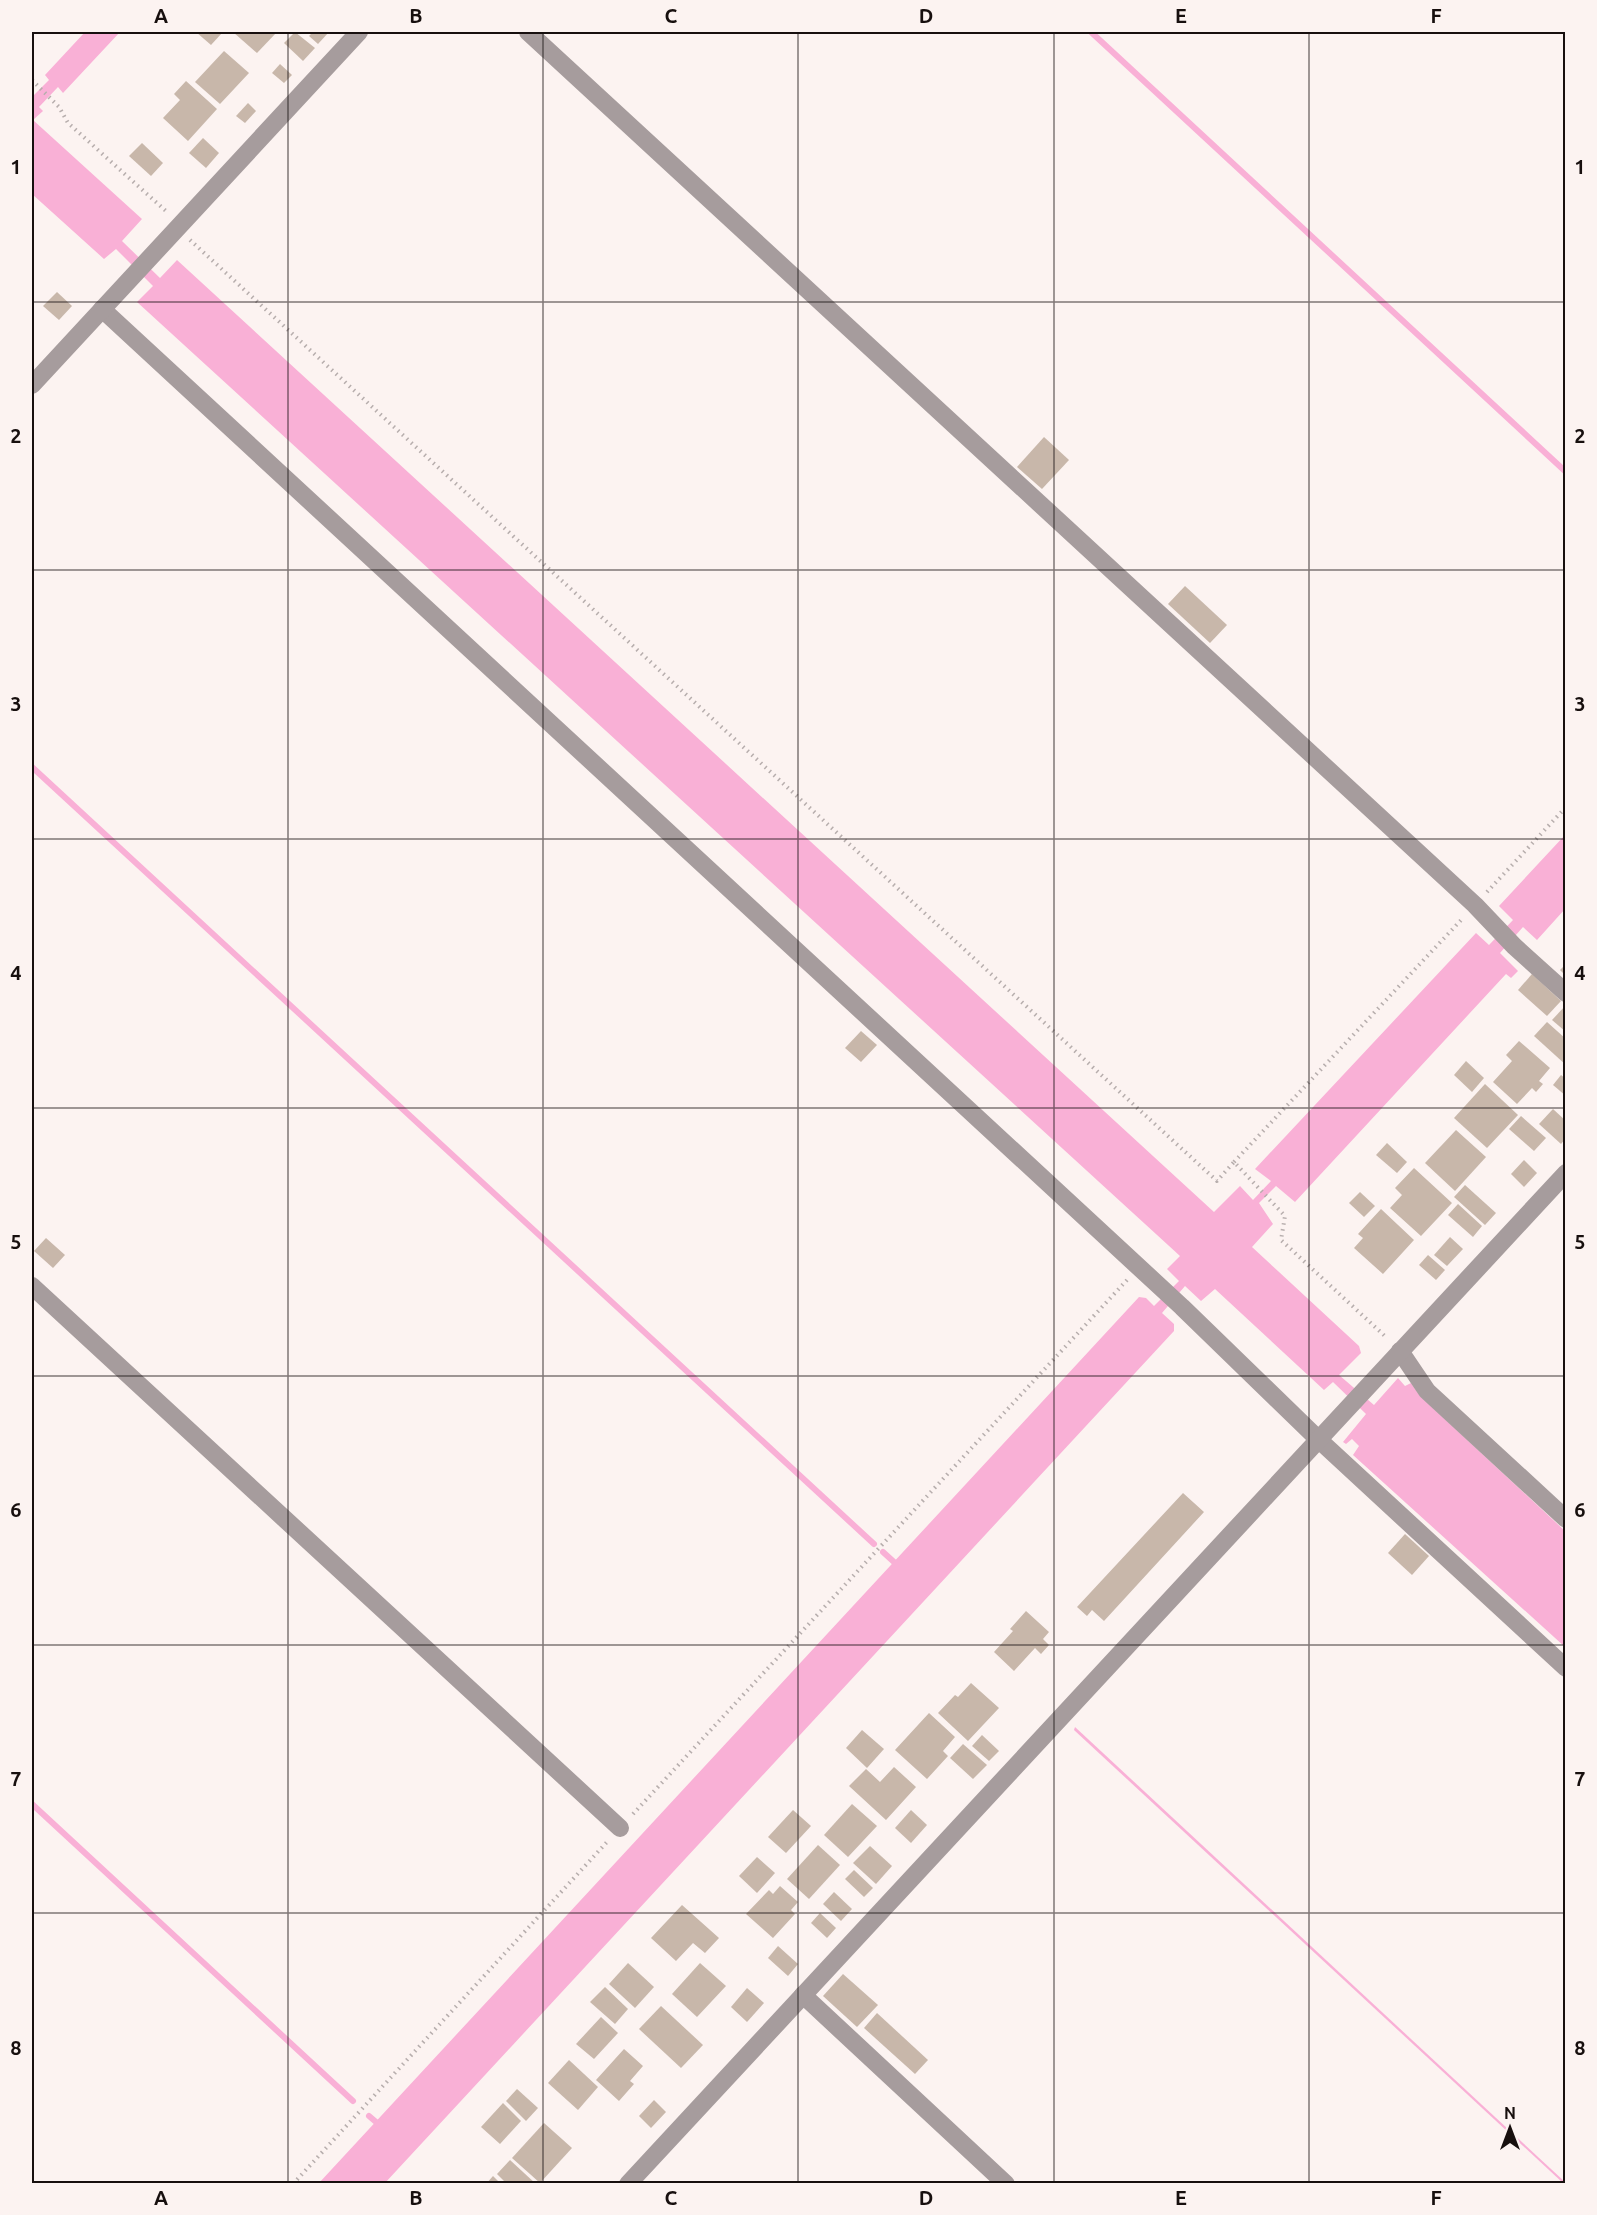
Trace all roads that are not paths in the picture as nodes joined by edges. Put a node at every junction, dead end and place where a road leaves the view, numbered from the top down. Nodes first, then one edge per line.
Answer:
1 (359, 32) edge
2 (528, 32) edge
3 (102, 309) junction
4 (32, 385) edge
5 (1566, 993) edge
6 (1566, 1173) edge
7 (32, 1286) edge
8 (1400, 1351) junction
9 (1318, 1439) junction
10 (1566, 1519) edge
11 (1566, 1668) edge
12 (620, 1828) road end
13 (803, 1995) junction
14 (628, 2184) edge
15 (1006, 2184) edge

1 - 3 street
2 - 5 street
3 - 4 street
3 - 9 street
6 - 8 street
7 - 12 street
8 - 9 street
8 - 10 street
9 - 11 street
9 - 13 street
13 - 14 street
13 - 15 street

